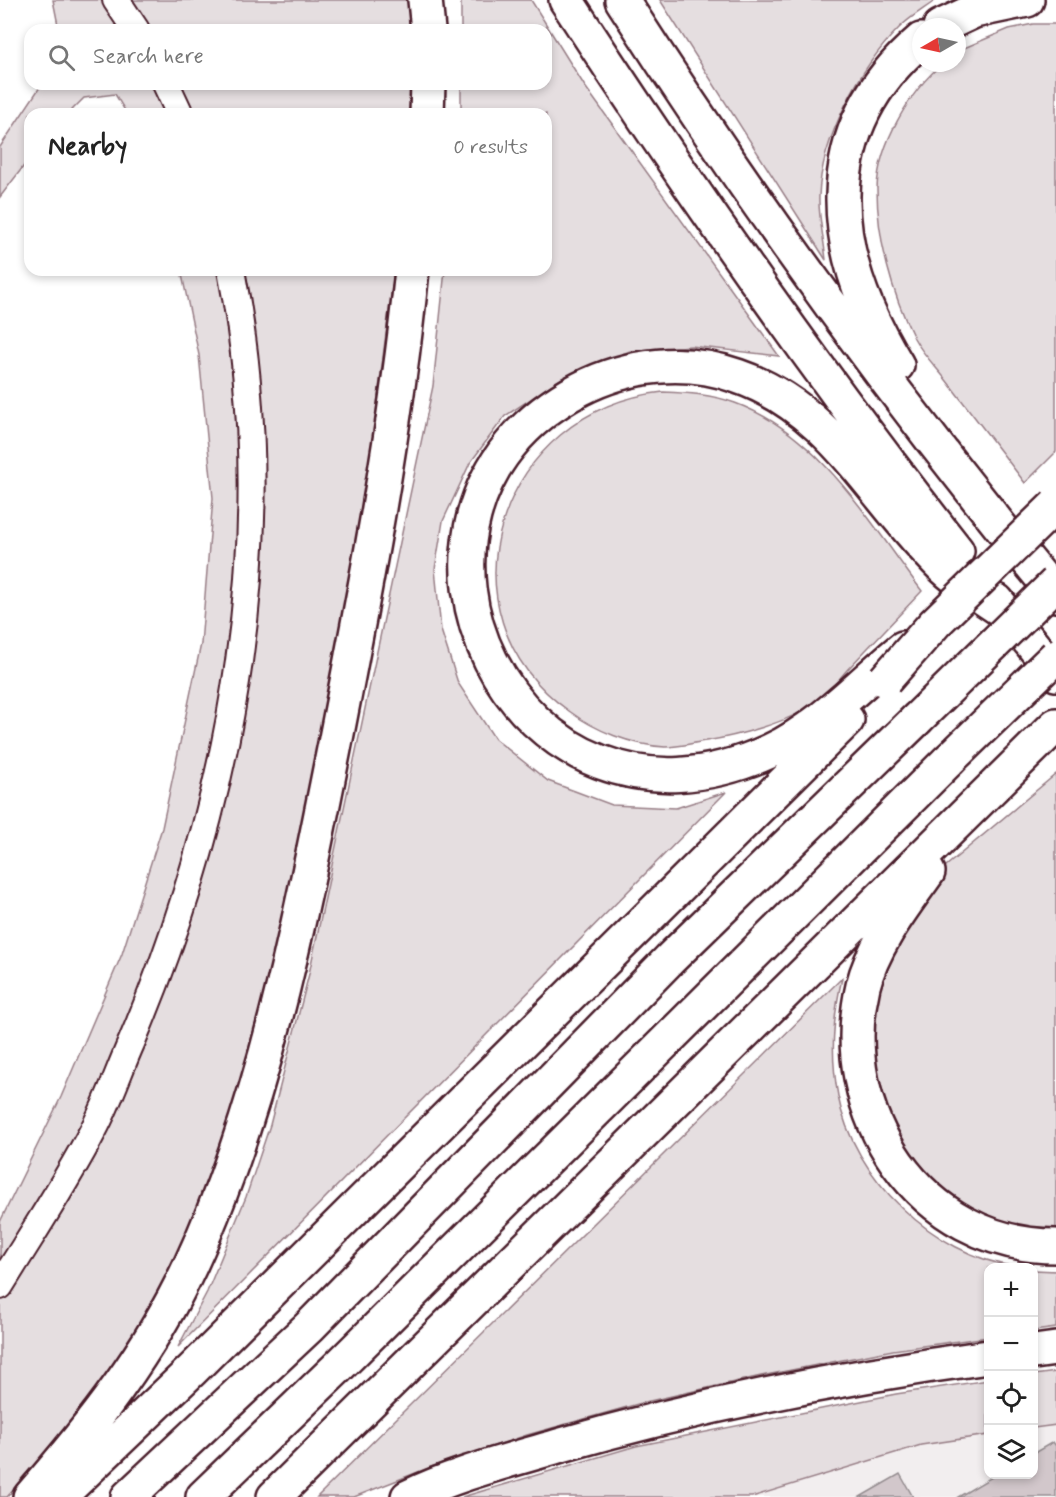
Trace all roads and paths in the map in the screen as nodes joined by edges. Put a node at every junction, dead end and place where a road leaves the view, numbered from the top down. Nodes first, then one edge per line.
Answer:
1 (116, 0) edge
2 (425, 0) edge
3 (566, 0) edge
4 (621, 0) edge
5 (1027, 0) edge
6 (959, 18) edge
7 (132, 24) edge
8 (427, 24) edge
9 (912, 49) edge
10 (169, 90) edge
11 (428, 90) edge
12 (177, 108) edge
13 (427, 108) edge
14 (232, 276) edge
15 (411, 276) edge
16 (1056, 505) edge
17 (986, 509) junction
18 (1056, 584) edge
19 (1056, 595) edge
20 (1007, 614) junction
21 (1056, 656) edge
22 (1056, 674) edge
23 (881, 675) junction
24 (1056, 725) edge
25 (980, 800) junction
26 (1056, 1246) edge
27 (0, 1286) edge
28 (1056, 1349) edge
29 (1038, 1351) edge
30 (984, 1358) edge
31 (30, 1497) edge
32 (58, 1497) edge
33 (128, 1497) edge
34 (203, 1497) edge
35 (274, 1497) edge
36 (408, 1497) edge

1 - 7 street
2 - 8 highway
3 - 20 highway
4 - 17 highway
5 - 6 highway
9 - 17 highway
10 - 12 street
11 - 13 highway
14 - 27 street
15 - 31 highway
16 - 23 highway, bridge
17 - 19 highway
18 - 33 highway, bridge
20 - 22 highway
20 - 23 highway
21 - 34 highway, bridge
23 - 32 highway
24 - 25 highway
25 - 26 highway
25 - 35 highway
28 - 29 highway
30 - 36 highway

